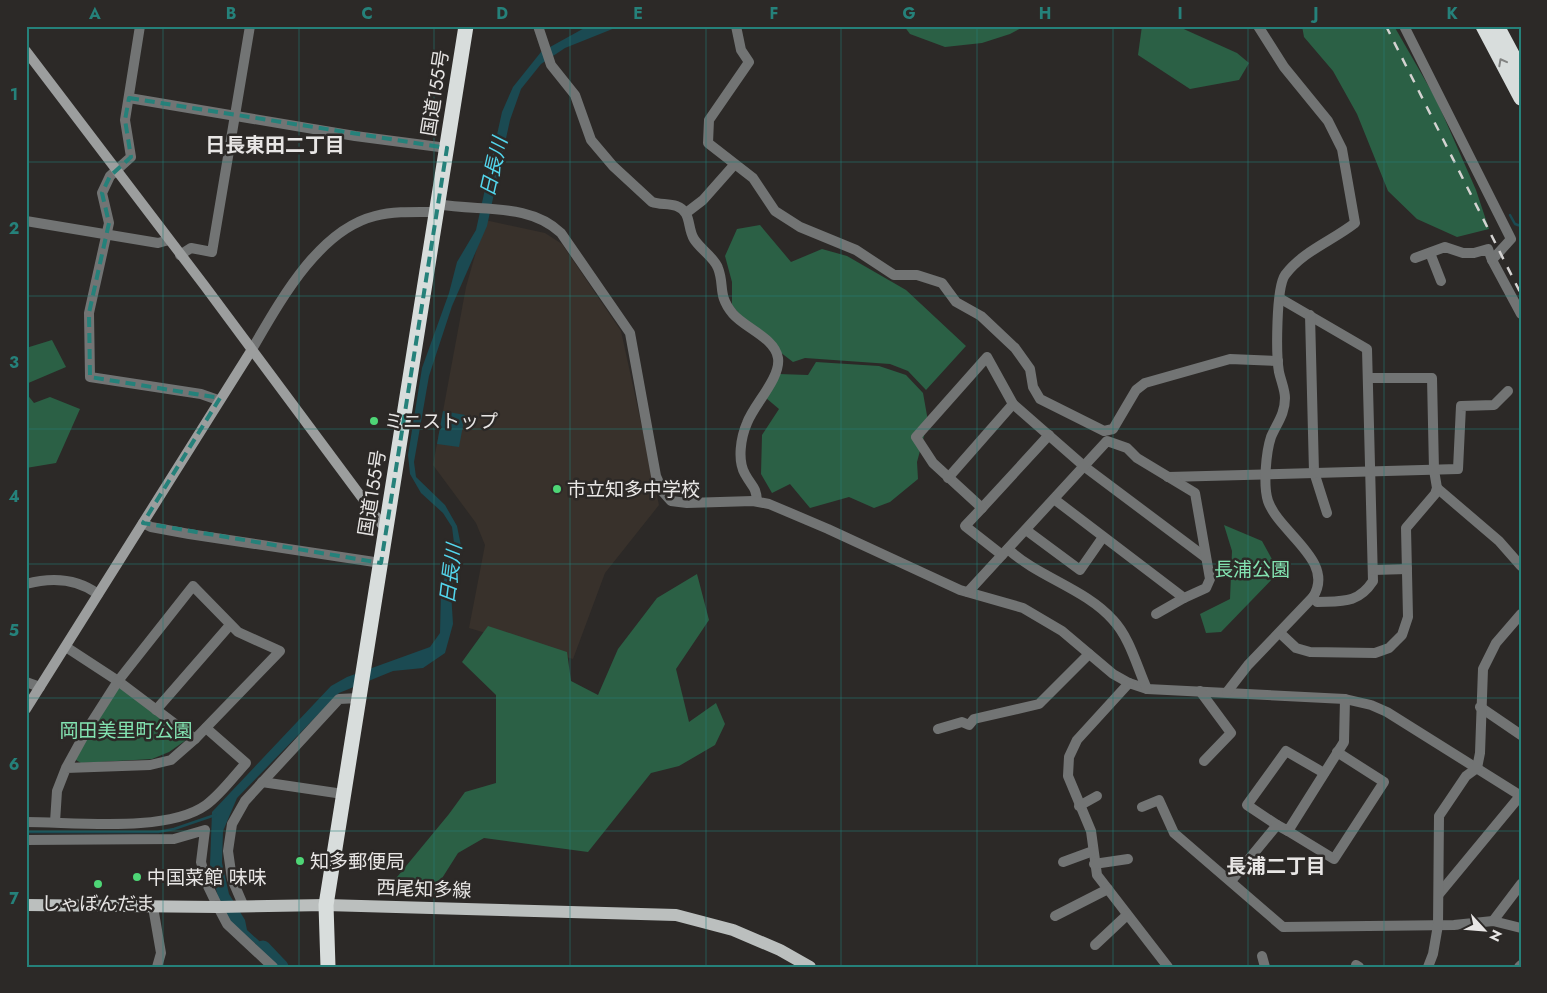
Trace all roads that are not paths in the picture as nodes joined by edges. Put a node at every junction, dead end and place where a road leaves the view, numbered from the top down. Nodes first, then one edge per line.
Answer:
1 (140, 26) edge
2 (250, 26) edge
3 (466, 26) edge
4 (538, 26) edge
5 (736, 26) edge
6 (1258, 26) edge
7 (1404, 26) edge
8 (1483, 26) edge
9 (1497, 26) edge
10 (26, 51) edge
11 (1521, 71) edge
12 (129, 98) junction
13 (1521, 98) edge
14 (234, 116) junction
15 (447, 148) junction
16 (734, 165) junction
17 (117, 171) junction
18 (437, 208) junction
19 (686, 213) junction
20 (26, 221) edge
21 (107, 235) junction
22 (1516, 238) edge
23 (169, 240) junction
24 (1430, 253) junction
25 (180, 256) junction
26 (1415, 258) dead end
27 (1492, 260) junction
28 (1441, 281) dead end
29 (1281, 299) junction
30 (1310, 314) junction
31 (1521, 314) edge
32 (252, 351) junction
33 (1278, 361) junction
34 (1368, 378) junction
35 (1508, 391) dead end
36 (218, 400) junction
37 (1013, 404) junction
38 (1048, 435) junction
39 (1085, 467) junction
40 (1434, 470) junction
41 (1371, 471) junction
42 (1314, 472) junction
43 (1266, 474) junction
44 (1167, 477) junction
45 (948, 478) junction
46 (1438, 488) junction
47 (1054, 500) junction
48 (757, 501) junction
49 (982, 508) junction
50 (1327, 513) dead end
51 (143, 523) junction
52 (386, 530) junction
53 (1026, 530) junction
54 (1103, 537) junction
55 (1005, 552) junction
56 (1206, 557) junction
57 (381, 563) junction
58 (1521, 566) edge
59 (1407, 569) junction
60 (1373, 570) junction
61 (26, 584) edge
62 (968, 592) junction
63 (98, 594) junction
64 (1313, 597) junction
65 (1184, 598) junction
66 (1156, 614) dead end
67 (1521, 614) edge
68 (230, 625) junction
69 (1280, 633) junction
70 (66, 646) junction
71 (1089, 654) junction
72 (118, 681) junction
73 (26, 682) edge
74 (1129, 684) junction
75 (40, 687) junction
76 (1147, 689) junction
77 (1200, 691) junction
78 (1226, 692) junction
79 (359, 698) junction
80 (1346, 699) junction
81 (1480, 707) junction
82 (26, 709) edge
83 (156, 710) junction
84 (206, 728) junction
85 (938, 729) dead end
86 (1521, 735) edge
87 (195, 739) junction
88 (1337, 752) junction
89 (1204, 761) dead end
90 (66, 768) junction
91 (1477, 768) junction
92 (1324, 774) junction
93 (262, 782) junction
94 (344, 794) junction
95 (1098, 796) dead end
96 (1520, 796) edge
97 (1079, 806) junction
98 (1142, 807) dead end
99 (26, 822) edge
100 (54, 822) junction
101 (1277, 825) junction
102 (1288, 831) junction
103 (26, 840) edge
104 (1093, 851) junction
105 (1128, 860) dead end
106 (1063, 862) dead end
107 (1094, 864) junction
108 (1231, 881) junction
109 (1521, 884) edge
110 (1108, 888) junction
111 (1439, 894) junction
112 (26, 905) edge
113 (326, 905) junction
114 (153, 907) junction
115 (219, 907) junction
116 (244, 907) junction
117 (1127, 915) junction
118 (1055, 916) dead end
119 (1493, 921) junction
120 (1438, 925) junction
121 (1521, 928) edge
122 (1095, 945) dead end
123 (1262, 956) dead end
124 (157, 967) edge
125 (273, 967) edge
126 (328, 967) edge
127 (810, 967) edge
128 (1168, 967) edge
129 (1265, 967) edge
130 (1428, 967) edge

1 - 12 street
2 - 14 street
3 - 15 highway, 国道155号
4 - 19 street
5 - 16 street
6 - 29 street
7 - 22 street
13 -> 8 highway
9 - 11 highway
10 - 17 street
12 - 14 street
12 - 17 street
14 - 15 street
14 - 25 street
15 - 18 highway, 国道155号
16 - 19 street
16 - 33 street
17 - 21 street
17 - 23 street
18 - 32 street
18 - 48 street
18 - 52 highway, 国道155号
19 - 48 street
20 - 21 street
21 - 23 street
21 - 36 street
22 - 27 street
23 - 25 street
24 - 26 street
24 - 27 street
24 - 28 street
25 - 32 street
27 - 31 street
29 - 30 street
29 - 33 street
30 - 34 street
30 - 42 street
32 - 36 street
32 - 52 street
33 - 43 street
34 - 40 street
34 - 41 street
35 - 40 street
36 - 51 street
37 - 38 street
37 - 45 street
37 - 45 street
38 - 39 street
38 - 49 street
39 - 44 street
39 - 47 street
39 - 56 street
40 - 41 street
40 - 46 street
41 - 42 street
41 - 60 street
42 - 43 street
42 - 50 street
43 - 44 street
43 - 64 street
44 - 56 street
45 - 49 street
46 - 58 street
46 - 59 street
47 - 53 street
47 - 54 street
48 - 62 street
49 - 55 street
51 - 57 street
51 - 63 street
52 - 57 highway, 国道155号
53 - 54 street
53 - 55 street
54 - 65 street
55 - 62 street
55 - 76 street
56 - 65 street
57 - 79 highway, 国道155号
59 - 60 street
59 - 69 street
60 - 64 street
61 - 63 street
62 - 71 street
63 - 70 street
64 - 69 street
65 - 66 street
67 - 81 street
68 - 72 street
68 - 83 street
68 - 84 street
69 - 78 street
70 - 72 street
70 - 75 street
71 - 74 street
71 - 85 street
72 - 83 street
72 - 90 street
73 - 75 street
74 - 76 street
74 - 97 street
75 - 82 street
76 - 77 street
77 - 78 street
77 - 89 street
78 - 80 street
79 - 93 street
79 - 94 highway, 国道155号
80 - 88 street
80 - 91 street
81 - 86 street
81 - 91 street
83 - 87 street
84 - 87 street
84 - 100 street
87 - 90 street
88 - 92 street
88 - 102 street
90 - 100 street
91 - 96 street
91 - 111 street
92 - 101 street
92 - 102 street
93 - 94 street
93 - 116 street
94 - 113 highway, 国道155号
95 - 97 street
96 - 111 street
97 - 104 street
98 - 108 street
99 - 100 street
101 - 102 street
101 - 108 street
103 - 115 street
104 - 106 street
104 - 107 street
105 - 107 street
107 - 110 street
108 - 120 street
109 - 119 street
110 - 117 street
110 - 118 street
111 - 120 street
112 - 114 main road, 西尾知多線
113 - 116 main road, 西尾知多線
113 - 126 highway, 国道155号
113 - 127 main road, 西尾知多線
114 - 115 main road, 西尾知多線
114 - 124 street
115 - 116 main road, 西尾知多線
115 - 125 street
117 - 122 street
117 - 128 street
119 - 120 street
119 - 121 street
120 - 130 street
123 - 129 street

